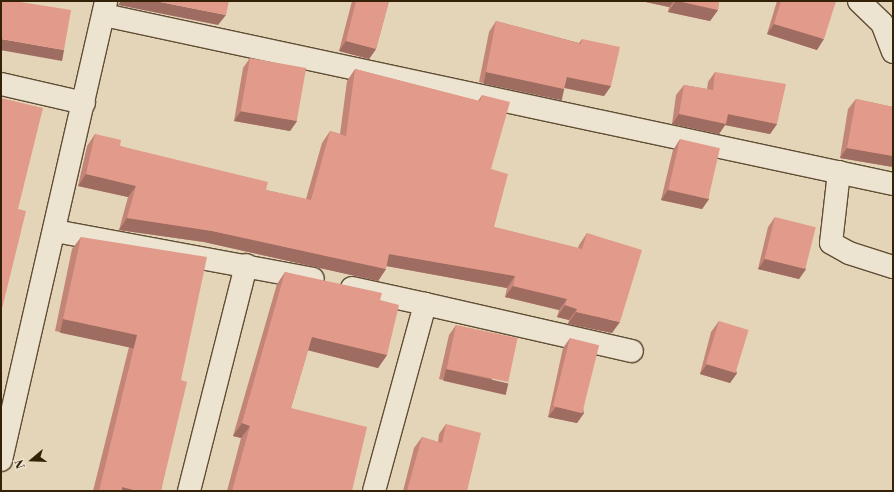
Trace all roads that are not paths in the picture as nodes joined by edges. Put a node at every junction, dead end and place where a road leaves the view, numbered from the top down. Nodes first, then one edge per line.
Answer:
1 (860, 1) edge
2 (105, 8) edge
3 (893, 52) edge
4 (1, 84) edge
5 (84, 103) junction
6 (839, 172) junction
7 (893, 184) edge
8 (54, 231) junction
9 (246, 265) junction
10 (893, 267) edge
11 (425, 304) junction
12 (632, 351) dead end
13 (1, 460) edge
14 (189, 491) edge
15 (374, 491) edge

1 - 3 street
2 - 5 street
2 - 6 street
4 - 5 street
5 - 8 street
6 - 7 street
6 - 10 street
8 - 9 street
8 - 13 street
9 - 11 street
9 - 14 street
11 - 12 street
11 - 15 street

